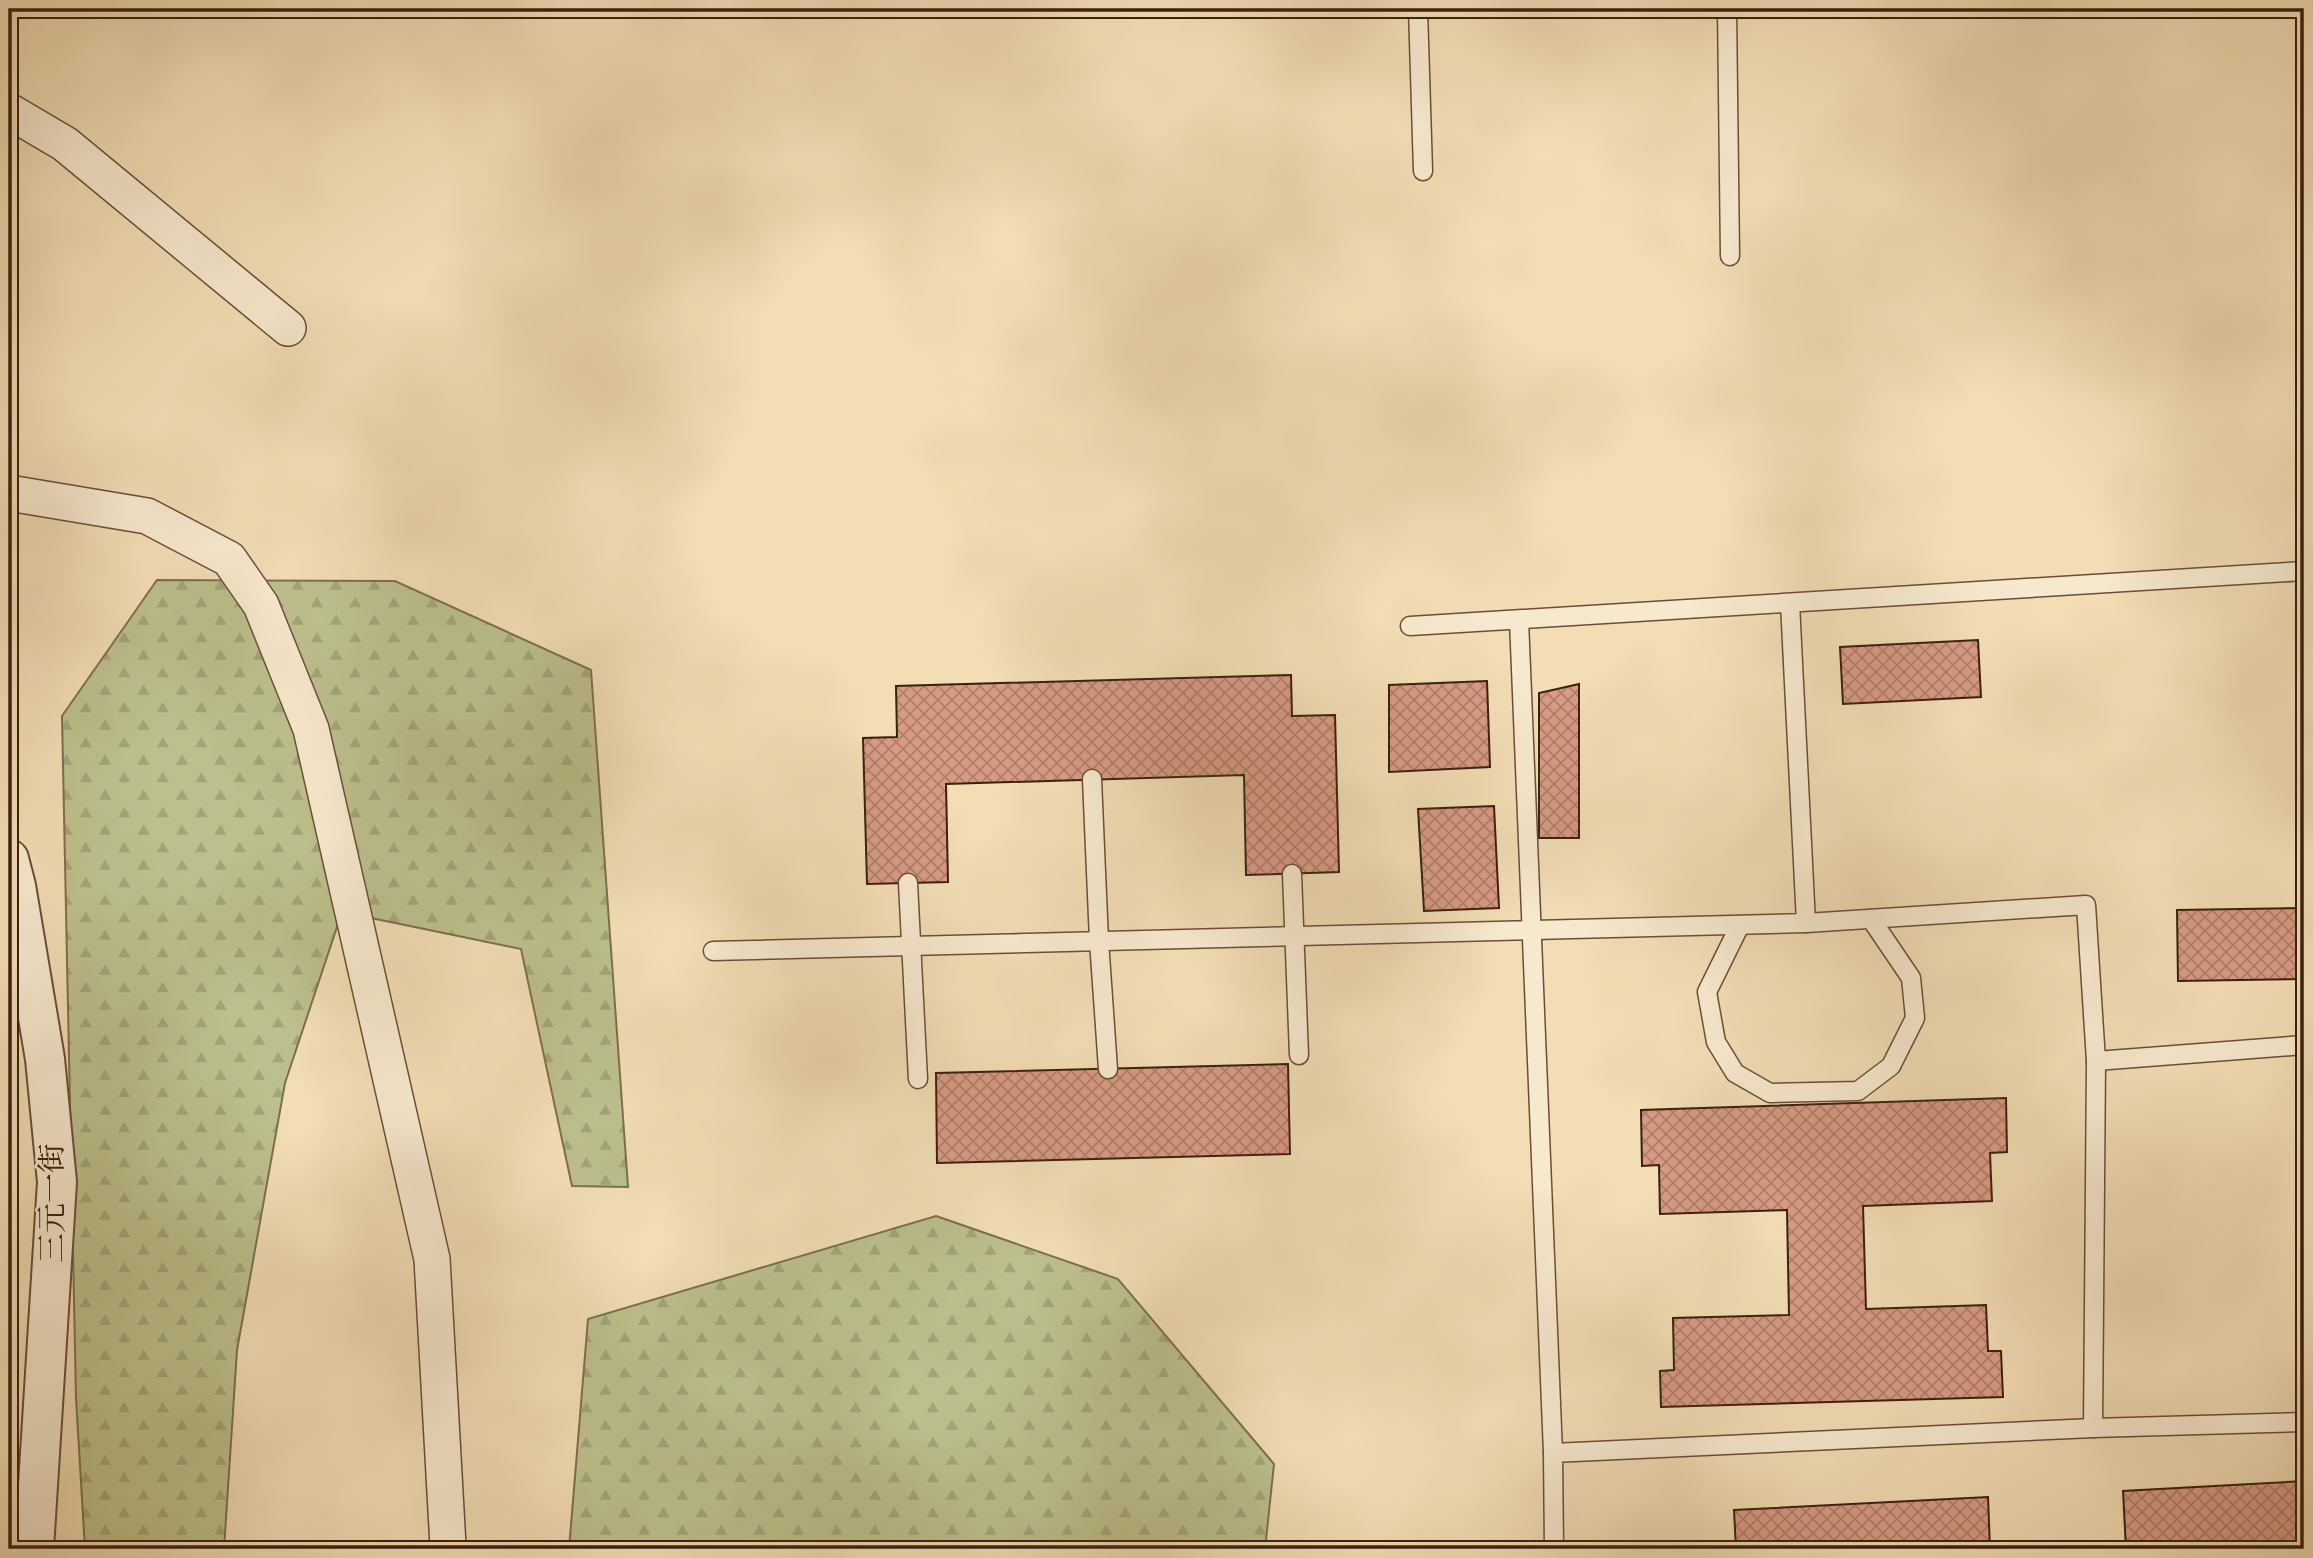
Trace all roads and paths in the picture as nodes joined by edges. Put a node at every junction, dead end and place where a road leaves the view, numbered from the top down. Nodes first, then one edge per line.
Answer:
1 (1418, 9) edge
2 (1727, 9) edge
3 (9, 111) edge
4 (1423, 171) dead end
5 (1730, 256) dead end
6 (288, 328) dead end
7 (9, 493) edge
8 (2304, 570) edge
9 (1790, 603) junction
10 (1519, 620) junction
11 (1410, 626) dead end
12 (1093, 779) dead end
13 (9, 859) edge
14 (1292, 874) dead end
15 (908, 883) dead end
16 (1871, 919) junction
17 (1806, 923) junction
18 (1740, 925) junction
19 (1533, 930) junction
20 (1294, 935) junction
21 (1100, 941) junction
22 (912, 946) junction
23 (713, 951) dead end
24 (2304, 1045) edge
25 (1299, 1055) dead end
26 (2096, 1061) junction
27 (1108, 1069) dead end
28 (918, 1079) dead end
29 (2304, 1422) edge
30 (2093, 1428) junction
31 (1553, 1453) junction
32 (448, 1546) dead end
33 (34, 1549) edge
34 (1554, 1549) edge

1 - 4 lane
2 - 5 lane
3 - 6 street
7 - 32 street
8 - 9 lane
9 - 10 lane
9 - 17 lane
10 - 11 lane
10 - 19 lane
12 - 21 lane
13 - 33 street, 三元一街
14 - 20 lane
15 - 22 lane
16 - 17 lane
16 - 18 lane
16 - 26 lane
17 - 18 lane
18 - 19 lane
19 - 20 lane
19 - 31 lane
20 - 21 lane
20 - 25 lane
21 - 22 lane
21 - 27 lane
22 - 23 lane
22 - 28 lane
24 - 26 lane
26 - 30 lane
29 - 30 lane
30 - 31 lane
31 - 34 lane

